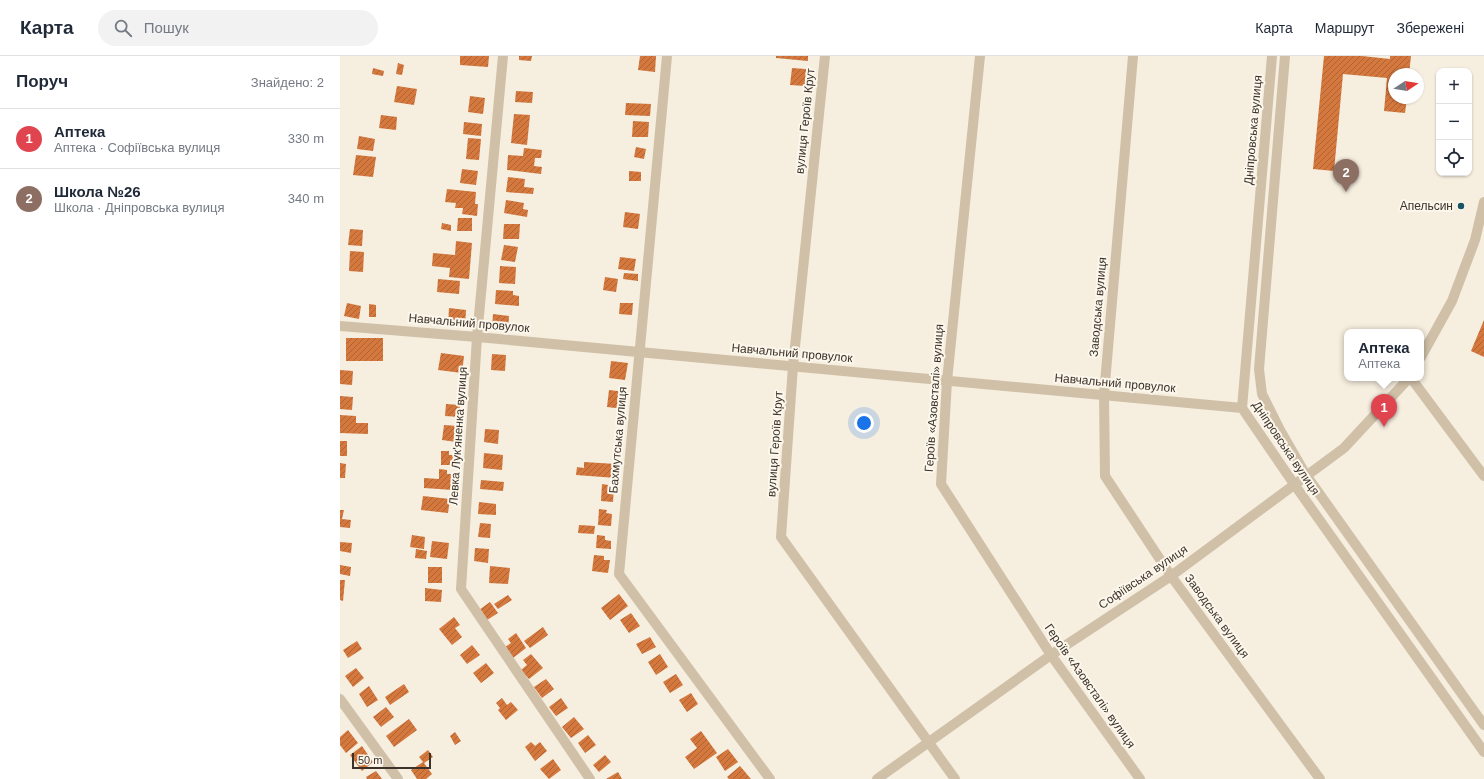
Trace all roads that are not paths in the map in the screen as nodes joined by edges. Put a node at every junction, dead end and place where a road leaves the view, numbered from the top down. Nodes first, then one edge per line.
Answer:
1 (503, 56) edge
2 (667, 56) edge
3 (825, 56) edge
4 (980, 56) edge
5 (1133, 56) edge
6 (1272, 56) edge
7 (1285, 56) edge
8 (1483, 210) edge
9 (340, 326) edge
10 (477, 337) junction
11 (640, 352) junction
12 (1424, 352) edge
13 (793, 366) junction
14 (948, 381) junction
15 (1407, 381) edge
16 (1412, 381) edge
17 (1104, 395) junction
18 (1242, 408) junction
19 (1306, 475) junction
20 (1484, 476) edge
21 (1294, 484) junction
22 (1171, 576) junction
23 (1051, 655) junction
24 (340, 699) edge
25 (1484, 725) edge
26 (928, 742) junction
27 (1484, 752) edge
28 (398, 779) edge
29 (590, 779) edge
30 (770, 779) edge
31 (877, 779) edge
32 (955, 779) edge
33 (1140, 779) edge
34 (1320, 779) edge

1 - 10 street, Левка Лук'яненка вулиця
2 - 11 street, Бахмутська вулиця
3 - 13 street, вулиця Героїв Крут
4 - 14 street, Героїв «Азовсталі» вулиця
5 - 17 street, Заводська вулиця
6 - 18 street, Дніпровська вулиця
7 - 19 street, Дніпровська вулиця
8 - 12 street
9 - 10 street, Навчальний провулок
10 - 11 street, Навчальний провулок
10 - 29 street, Левка Лук'яненка вулиця
11 - 13 street, Навчальний провулок
11 - 30 street, Бахмутська вулиця
13 - 14 street, Навчальний провулок
13 - 26 street, вулиця Героїв Крут
14 - 17 street, Навчальний провулок
14 - 23 street, Героїв «Азовсталі» вулиця
15 - 19 street, Софіївська вулиця
16 - 20 street
17 - 18 street, Навчальний провулок
17 - 22 street, Заводська вулиця
18 - 21 street, Дніпровська вулиця
19 - 21 street, Софіївська вулиця
19 - 25 street, Дніпровська вулиця
21 - 22 street, Софіївська вулиця
21 - 27 street, Дніпровська вулиця
22 - 23 street, Софіївська вулиця
22 - 34 street, Заводська вулиця
23 - 26 street, Софіївська вулиця
23 - 33 street, Героїв «Азовсталі» вулиця
24 - 28 street
26 - 31 street, Софіївська вулиця
26 - 32 street, вулиця Героїв Крут

